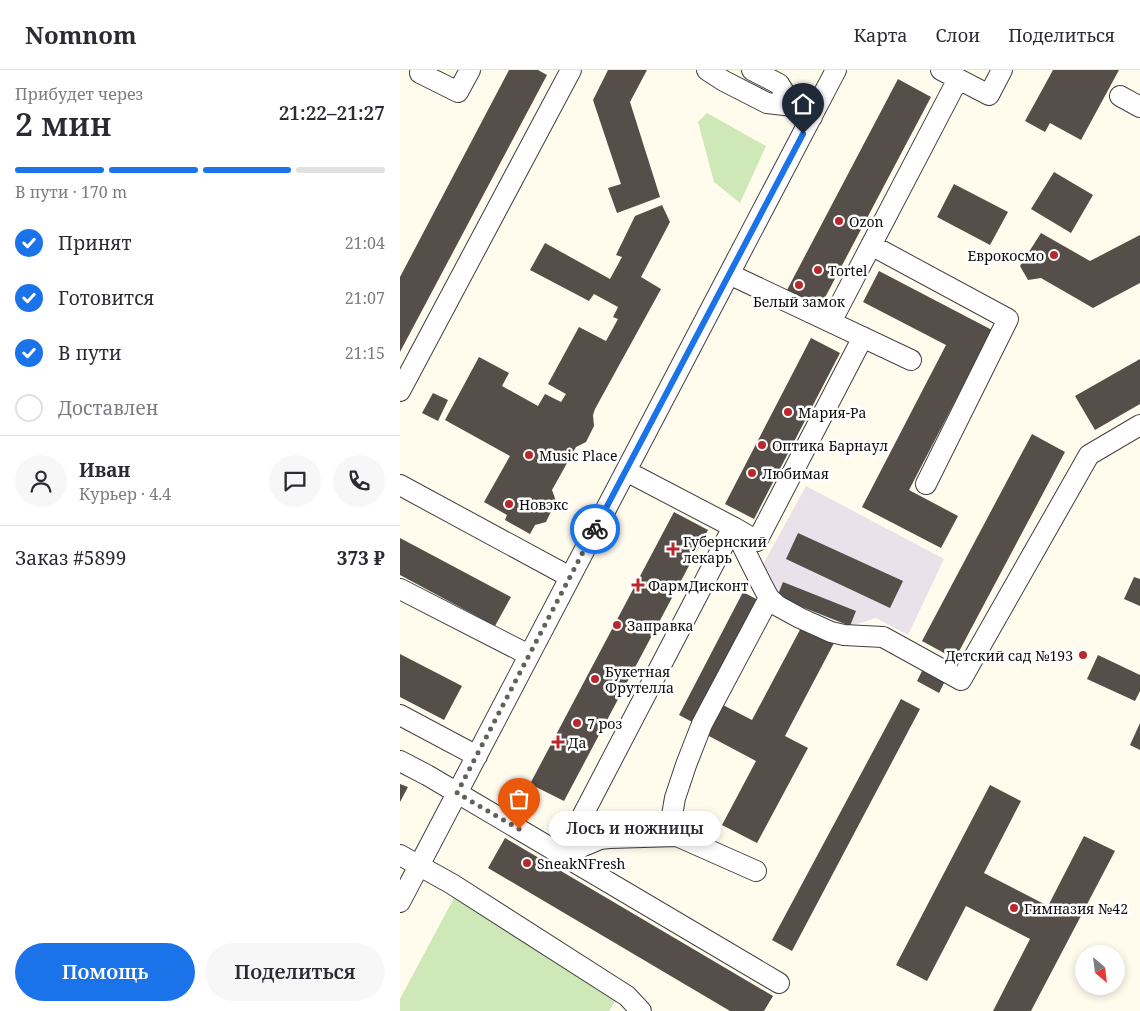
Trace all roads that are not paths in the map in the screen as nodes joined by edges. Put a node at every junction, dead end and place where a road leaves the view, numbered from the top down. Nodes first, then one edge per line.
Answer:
1 (422, 70) edge
2 (470, 70) edge
3 (571, 70) edge
4 (707, 70) edge
5 (752, 70) edge
6 (836, 70) edge
7 (1002, 70) edge
8 (950, 75) edge
9 (1120, 96) dead end
10 (792, 106) junction
11 (1140, 107) edge
12 (812, 117) junction
13 (871, 245) junction
14 (729, 274) junction
15 (831, 322) junction
16 (863, 337) junction
17 (911, 360) dead end
18 (400, 391) edge
19 (1140, 425) edge
20 (626, 471) junction
21 (926, 484) dead end
22 (400, 485) edge
23 (733, 527) junction
24 (570, 577) junction
25 (400, 589) edge
26 (769, 598) junction
27 (530, 655) junction
28 (400, 715) edge
29 (477, 756) junction
30 (400, 761) edge
31 (457, 793) junction
32 (677, 836) junction
33 (400, 855) edge
34 (562, 855) junction
35 (419, 865) junction
36 (756, 871) dead end
37 (400, 902) edge
38 (779, 983) dead end
39 (623, 1004) edge
40 (641, 1011) edge

1 - 2 street
3 - 18 street
4 - 10 street
5 - 10 street
6 - 12 street
7 - 8 street
8 - 13 street
9 - 11 street
10 - 12 street
12 - 14 street
13 - 15 street
13 - 21 street
14 - 15 street
14 - 20 street
15 - 16 street
16 - 17 street
16 - 23 street
19 - 26 street
20 - 23 street
20 - 24 street
22 - 24 street
23 - 26 street
23 - 34 street
24 - 27 street
25 - 27 street
26 - 32 street
27 - 29 street
28 - 29 street
29 - 31 street
30 - 31 street
31 - 34 street
31 - 35 street
32 - 34 street
32 - 36 street
33 - 35 street
34 - 38 street
35 - 37 street
35 - 39 street
39 - 40 street

